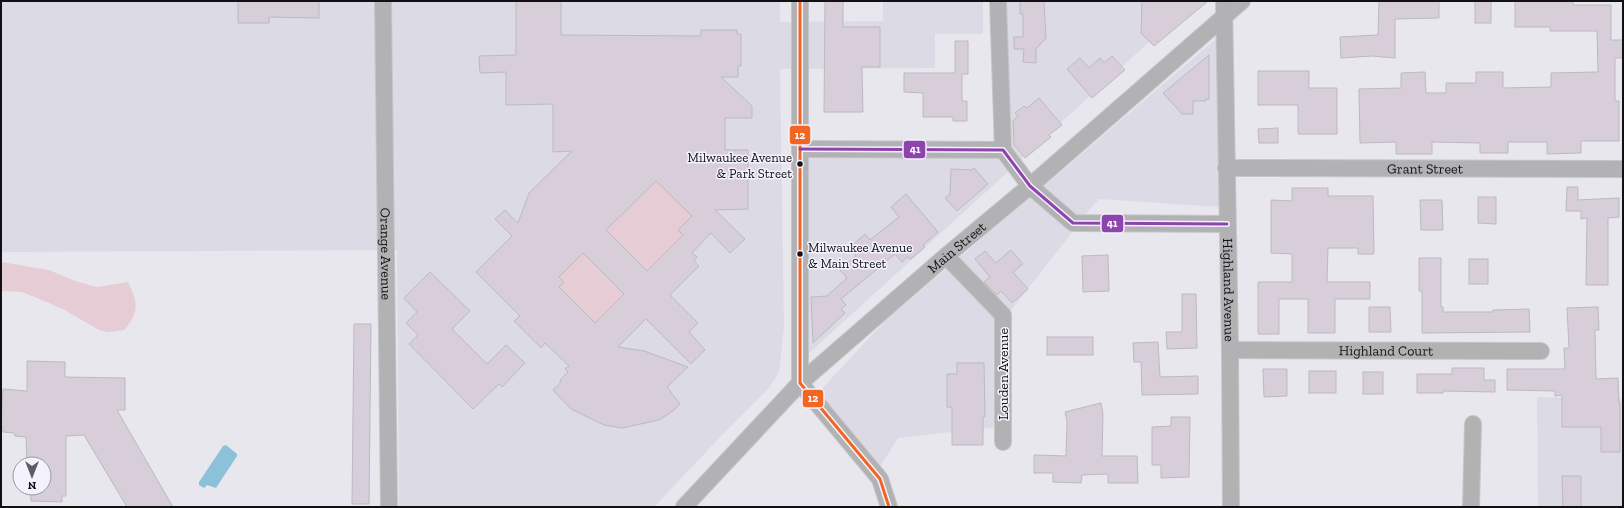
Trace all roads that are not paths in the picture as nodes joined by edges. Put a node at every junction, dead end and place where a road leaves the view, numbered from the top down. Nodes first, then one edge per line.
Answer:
1 (383, 1) edge
2 (800, 1) edge
3 (998, 1) edge
4 (1242, 1) edge
5 (1224, 9) edge
6 (800, 149) junction
7 (1003, 150) junction
8 (1226, 168) junction
9 (1623, 169) edge
10 (1030, 186) junction
11 (1227, 224) junction
12 (946, 256) junction
13 (1230, 350) junction
14 (1541, 351) dead end
15 (800, 383) junction
16 (1473, 424) dead end
17 (1003, 442) dead end
18 (389, 507) edge
19 (684, 507) edge
20 (889, 507) edge
21 (1231, 507) edge
22 (1471, 507) edge

1 - 18 street, Orange Avenue
2 - 6 street
3 - 7 street
4 - 5 street, Main Street
5 - 8 street, Highland Avenue
5 - 10 street, Main Street
6 - 7 street
6 - 15 street
7 - 10 street
8 - 9 street, Grant Street
8 - 11 street, Highland Avenue
10 - 11 street
10 - 12 street, Main Street
11 - 13 street, Highland Avenue
12 - 15 street, Main Street
12 - 17 street, Louden Avenue
13 - 14 street, Highland Court
13 - 21 street, Highland Avenue
15 - 19 street, Main Street
15 - 20 street
16 - 22 street

